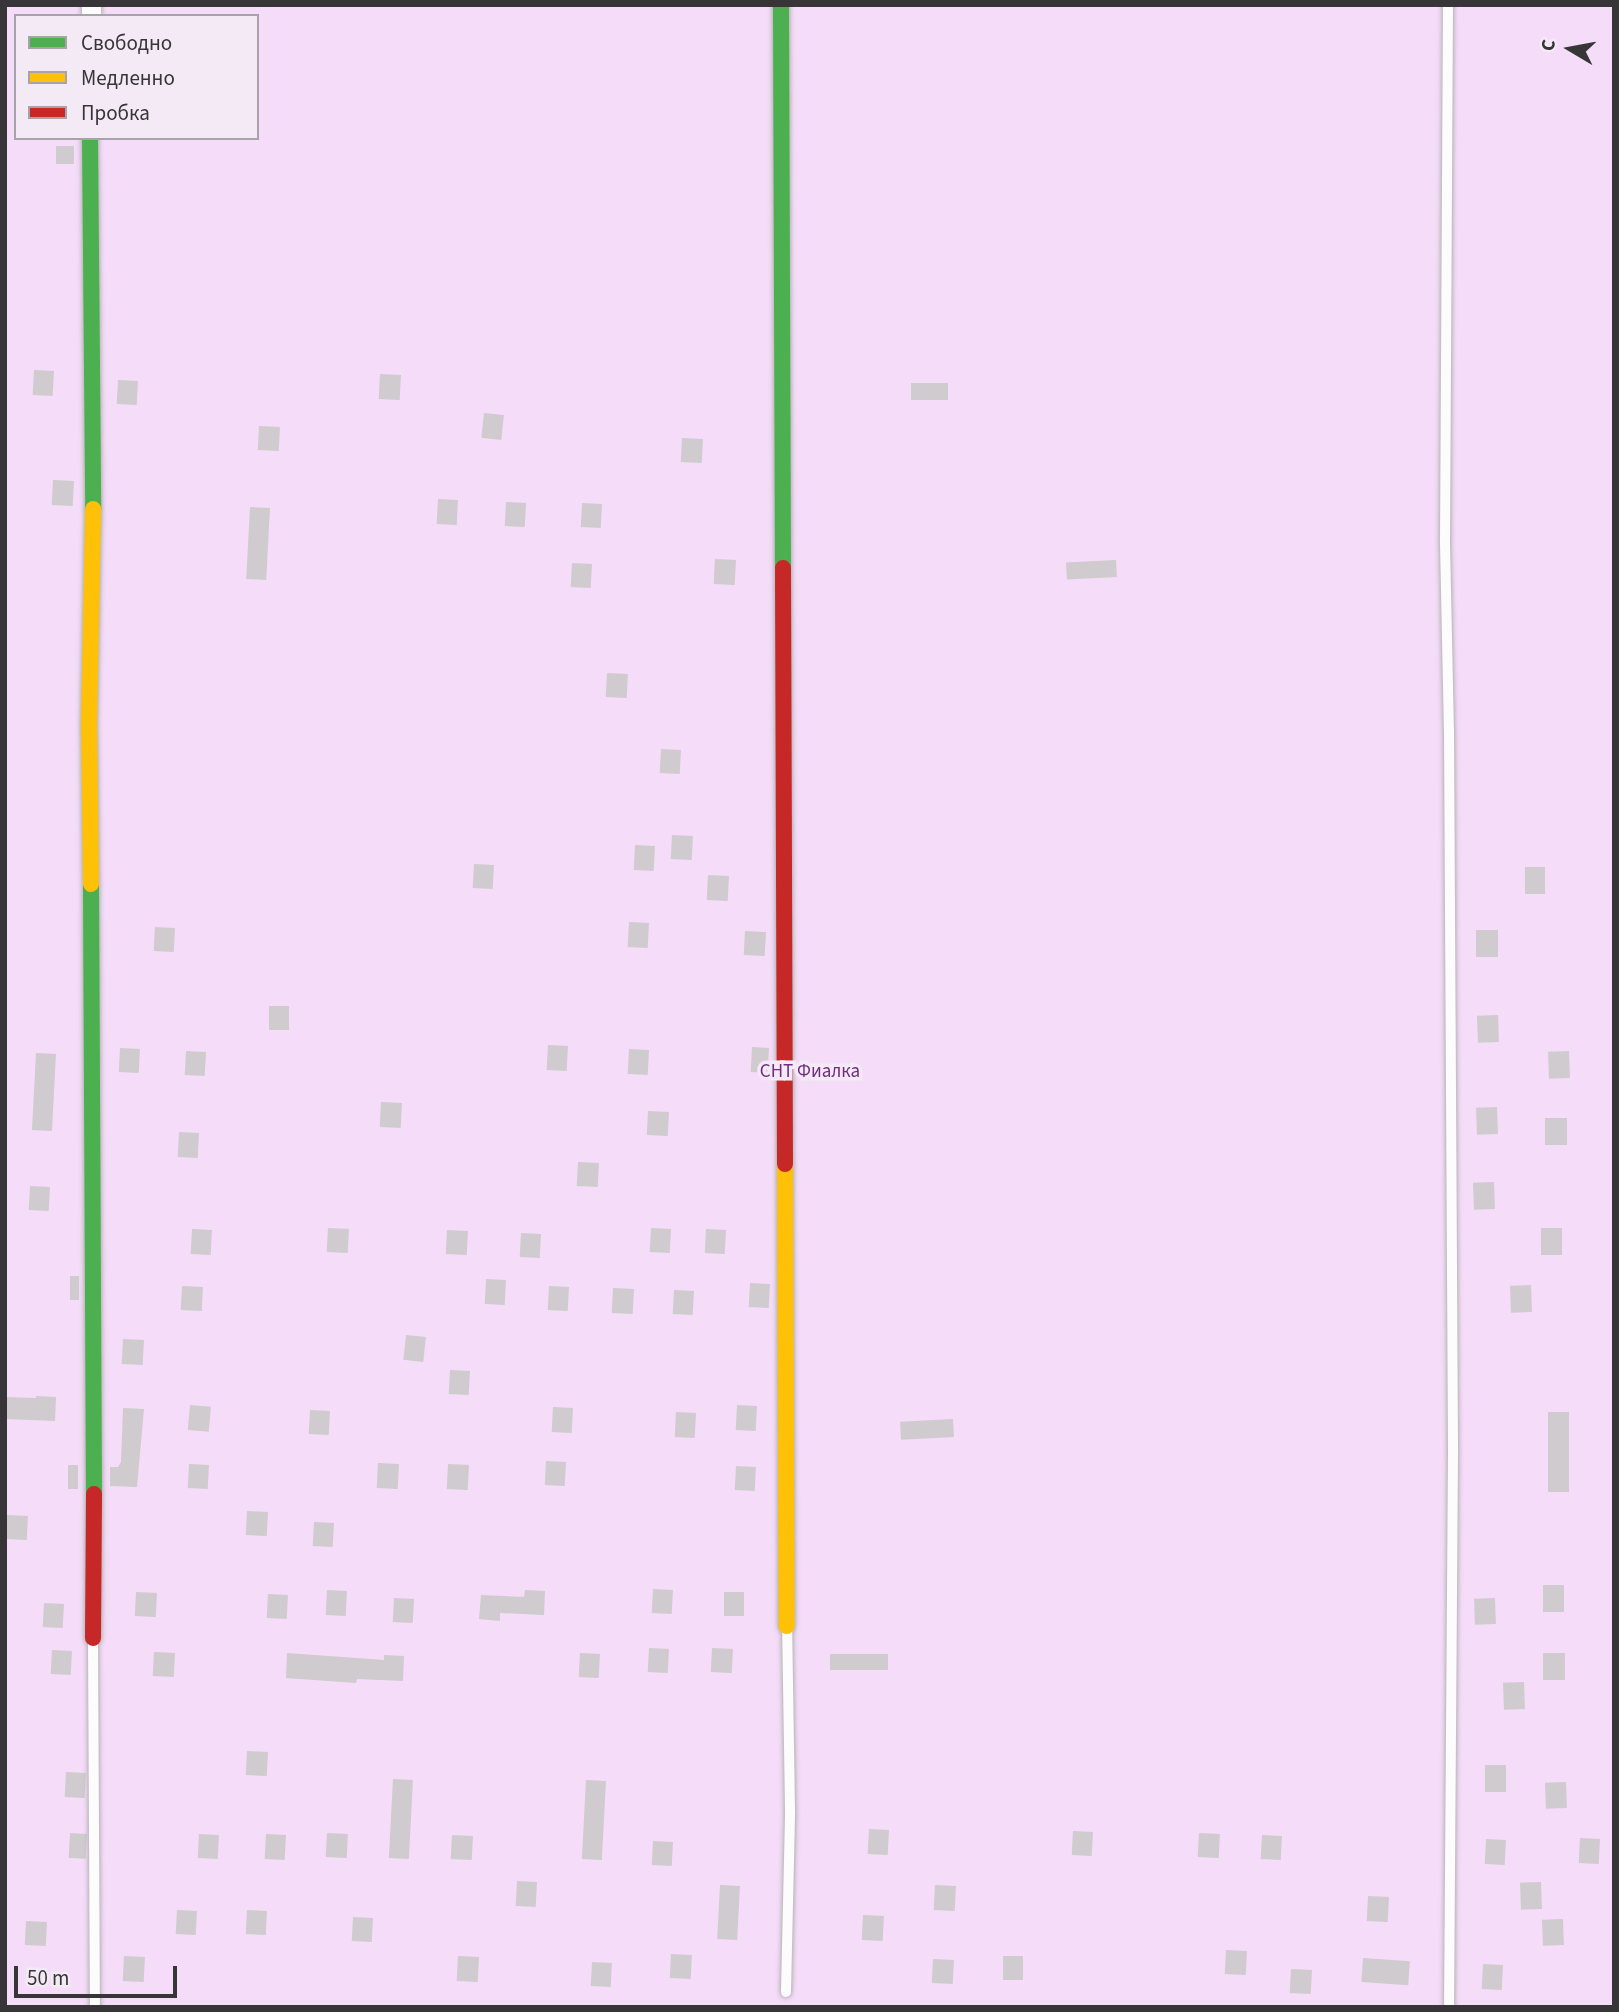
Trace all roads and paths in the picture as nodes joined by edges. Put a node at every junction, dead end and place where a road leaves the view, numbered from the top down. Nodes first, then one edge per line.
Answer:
1 (781, 5) edge
2 (1448, 5) edge
3 (90, 140) edge
4 (787, 1626) joint
5 (93, 1637) joint
6 (786, 1992) dead end
7 (95, 2007) edge
8 (1449, 2007) edge

1 - 4 street
2 - 8 lane
3 - 5 street
4 - 6 lane
5 - 7 lane

